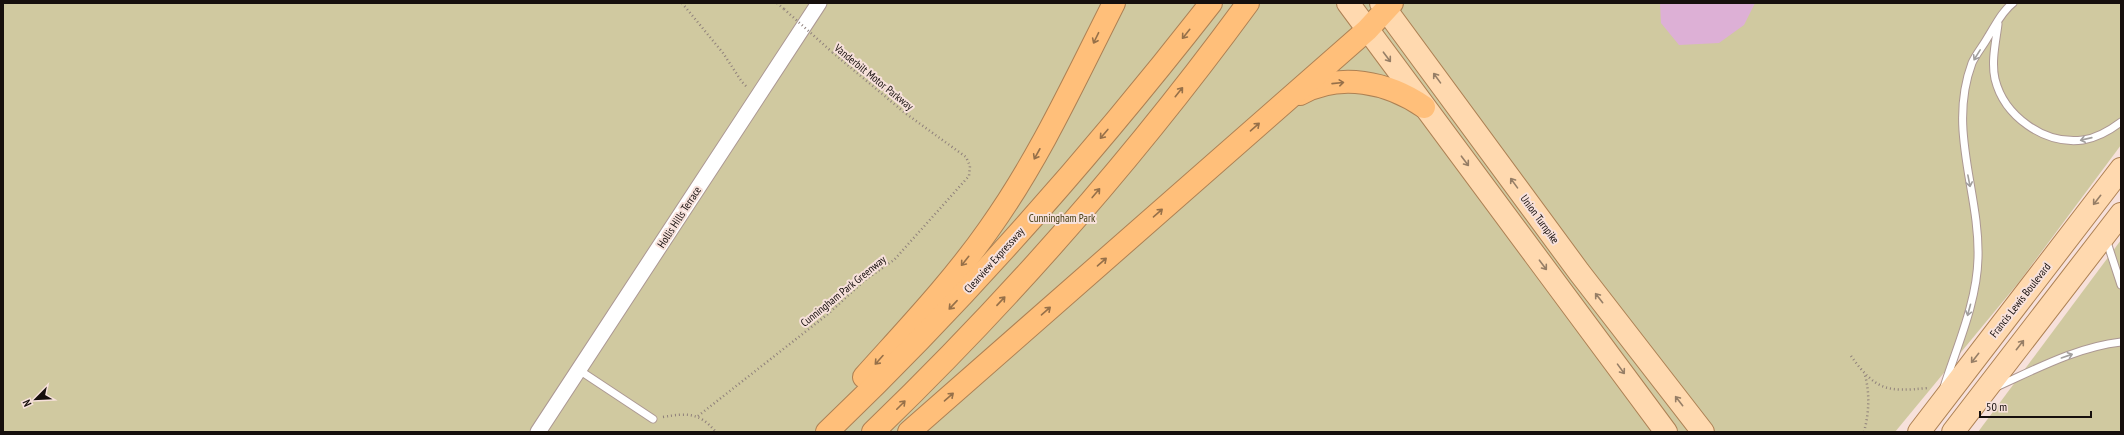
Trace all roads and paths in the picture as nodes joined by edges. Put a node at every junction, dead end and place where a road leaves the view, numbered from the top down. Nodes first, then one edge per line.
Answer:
1 (682, 3) edge
2 (777, 3) edge
3 (819, 3) edge
4 (1114, 3) edge
5 (1210, 3) edge
6 (1248, 3) edge
7 (1348, 3) edge
8 (2013, 3) edge
9 (1386, 5) edge
10 (1998, 21) junction
11 (1367, 30) junction
12 (746, 86) dead end
13 (1424, 107) junction
14 (1277, 108) junction
15 (2121, 122) edge
16 (966, 157) joint
17 (2121, 169) edge
18 (2121, 214) edge
19 (2105, 235) junction
20 (2121, 284) edge
21 (2121, 342) edge
22 (1851, 356) dead end
23 (579, 370) junction
24 (1865, 375) junction
25 (1928, 388) dead end
26 (1982, 394) junction
27 (1937, 408) junction
28 (698, 416) junction
29 (653, 419) joint
30 (538, 432) edge
31 (716, 432) edge
32 (815, 432) edge
33 (827, 432) edge
34 (873, 432) edge
35 (909, 432) edge
36 (1666, 432) edge
37 (1703, 432) edge
38 (1864, 432) edge
39 (1919, 432) edge
40 (1953, 432) edge

1 - 12 path
2 - 16 path, Vanderbilt Motor Parkway, bridge
3 - 23 street, Hollis Hills Terrace
4 -> 32 highway
5 -> 33 highway, Clearview Expressway
34 -> 6 highway
7 - 11 main road
8 - 10 lane
9 - 11 highway
37 -> 9 main road, Union Turnpike
15 -> 10 lane
10 -> 27 lane
11 -> 13 main road
11 - 14 highway
14 -> 13 highway
13 -> 36 main road
35 -> 14 highway
16 - 28 path, Cunningham Park Greenway
17 -> 27 main road, Francis Lewis Boulevard
18 - 19 main road
19 - 20 lane
26 -> 19 main road
26 -> 21 lane
22 - 24 path
23 - 29 lane
23 - 30 street, Hollis Hills Terrace
24 - 25 path
24 - 38 path
26 - 40 main road
27 - 39 main road, Francis Lewis Boulevard
28 - 29 path
28 - 31 path

